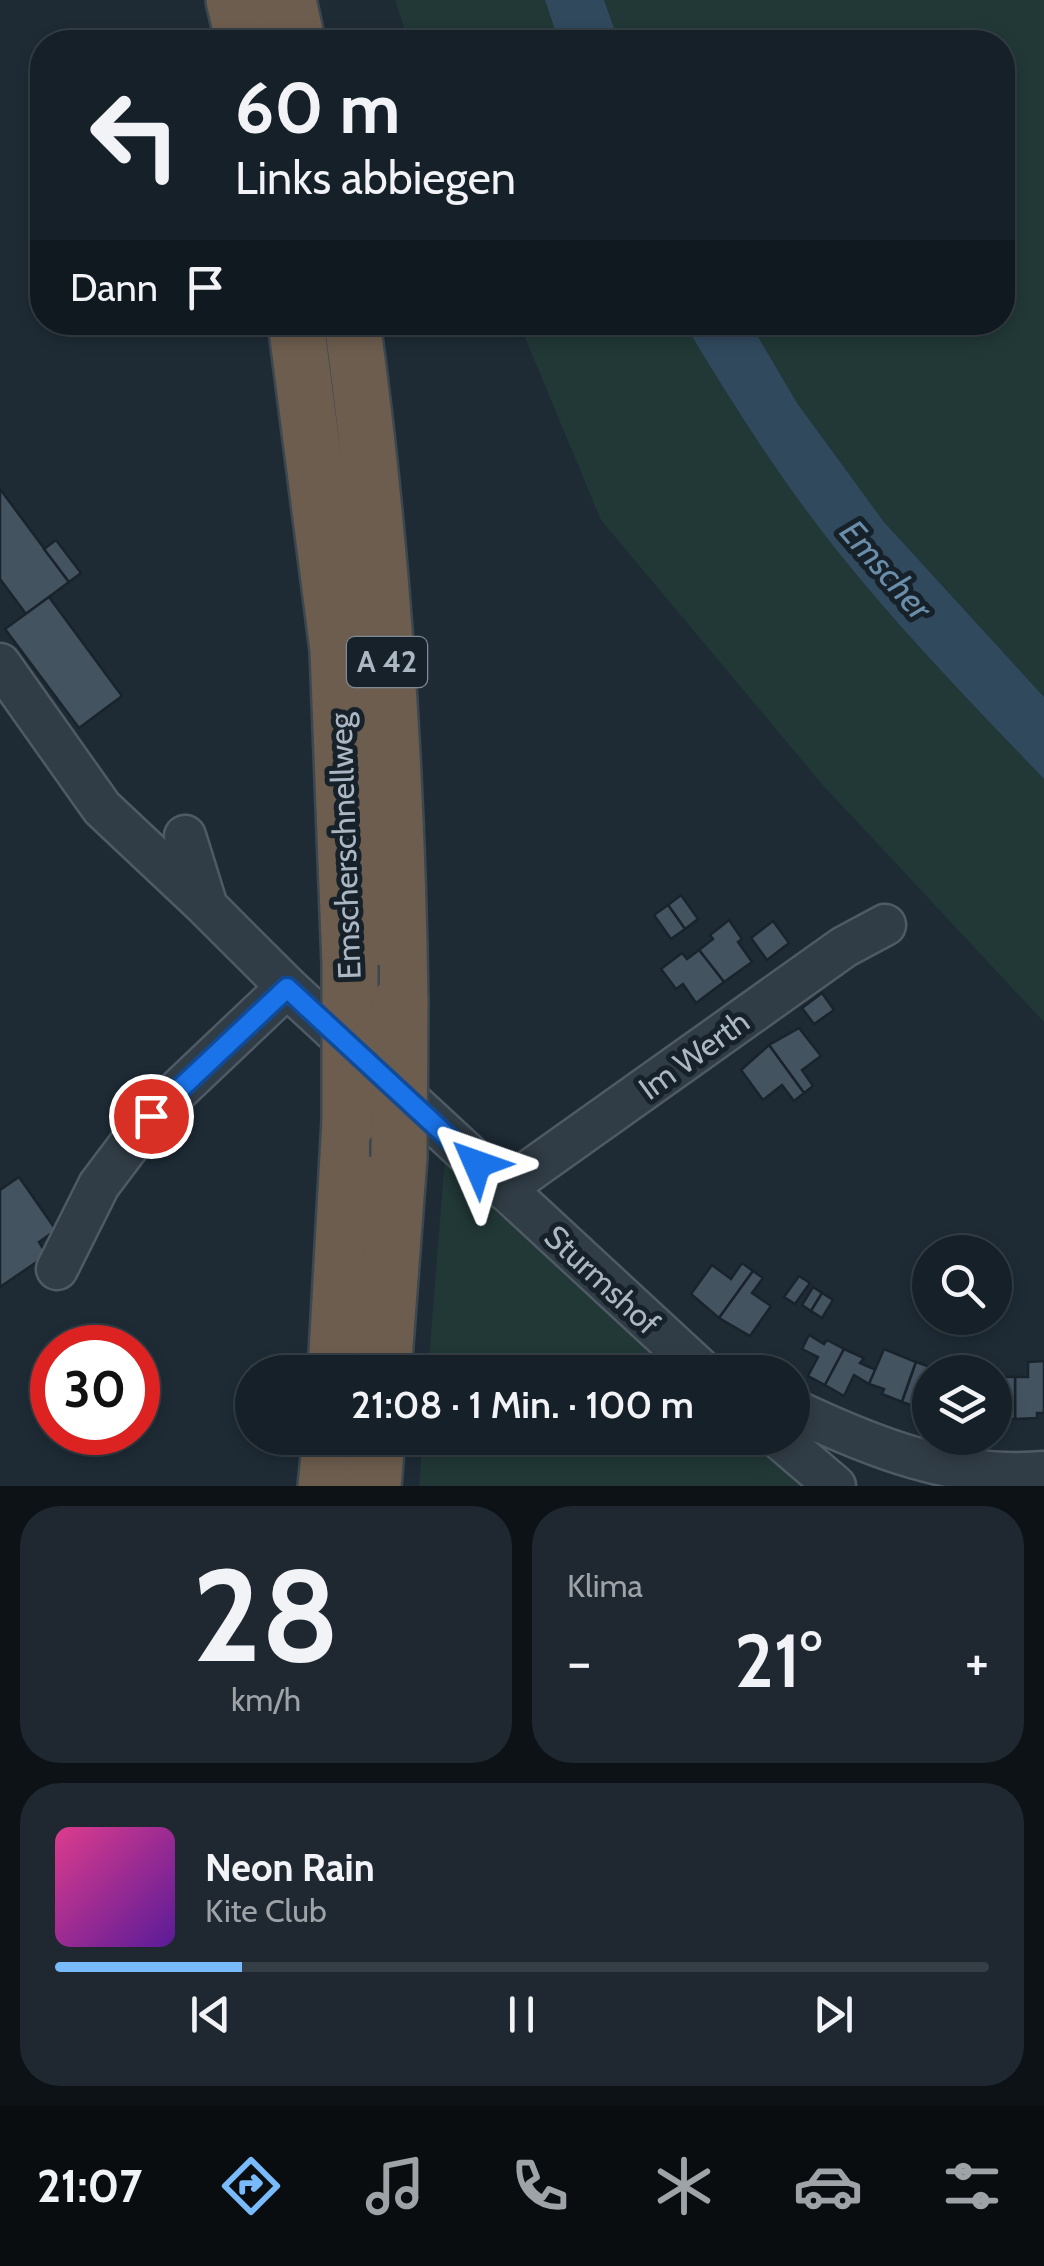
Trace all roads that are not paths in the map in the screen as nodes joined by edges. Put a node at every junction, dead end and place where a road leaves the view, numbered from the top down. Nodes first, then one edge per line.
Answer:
1 (234, 0) edge
2 (288, 0) edge
3 (241, 30) edge
4 (294, 30) edge
5 (298, 335) edge
6 (354, 335) edge
7 (0, 664) edge
8 (185, 836) dead end
9 (207, 907) junction
10 (885, 925) dead end
11 (287, 988) junction
12 (504, 1188) junction
13 (57, 1269) dead end
14 (337, 1355) edge
15 (384, 1355) edge
16 (684, 1355) edge
17 (810, 1417) edge
18 (329, 1455) edge
19 (376, 1455) edge
20 (799, 1455) edge
21 (1044, 1472) edge
22 (326, 1486) edge
23 (373, 1486) edge
24 (835, 1486) edge

1 - 3 highway
2 - 4 highway
5 - 14 highway, Emscherschnellweg / A 42, bridge
6 - 15 highway, Emscherschnellweg / A 42, bridge
7 - 9 street
8 - 9 street, Sturmshof
9 - 11 street, Sturmshof
10 - 12 street, Im Werth
11 - 12 street, Sturmshof
11 - 13 street
12 - 16 street, Sturmshof
17 - 21 street
18 - 22 highway
19 - 23 highway
20 - 24 street

